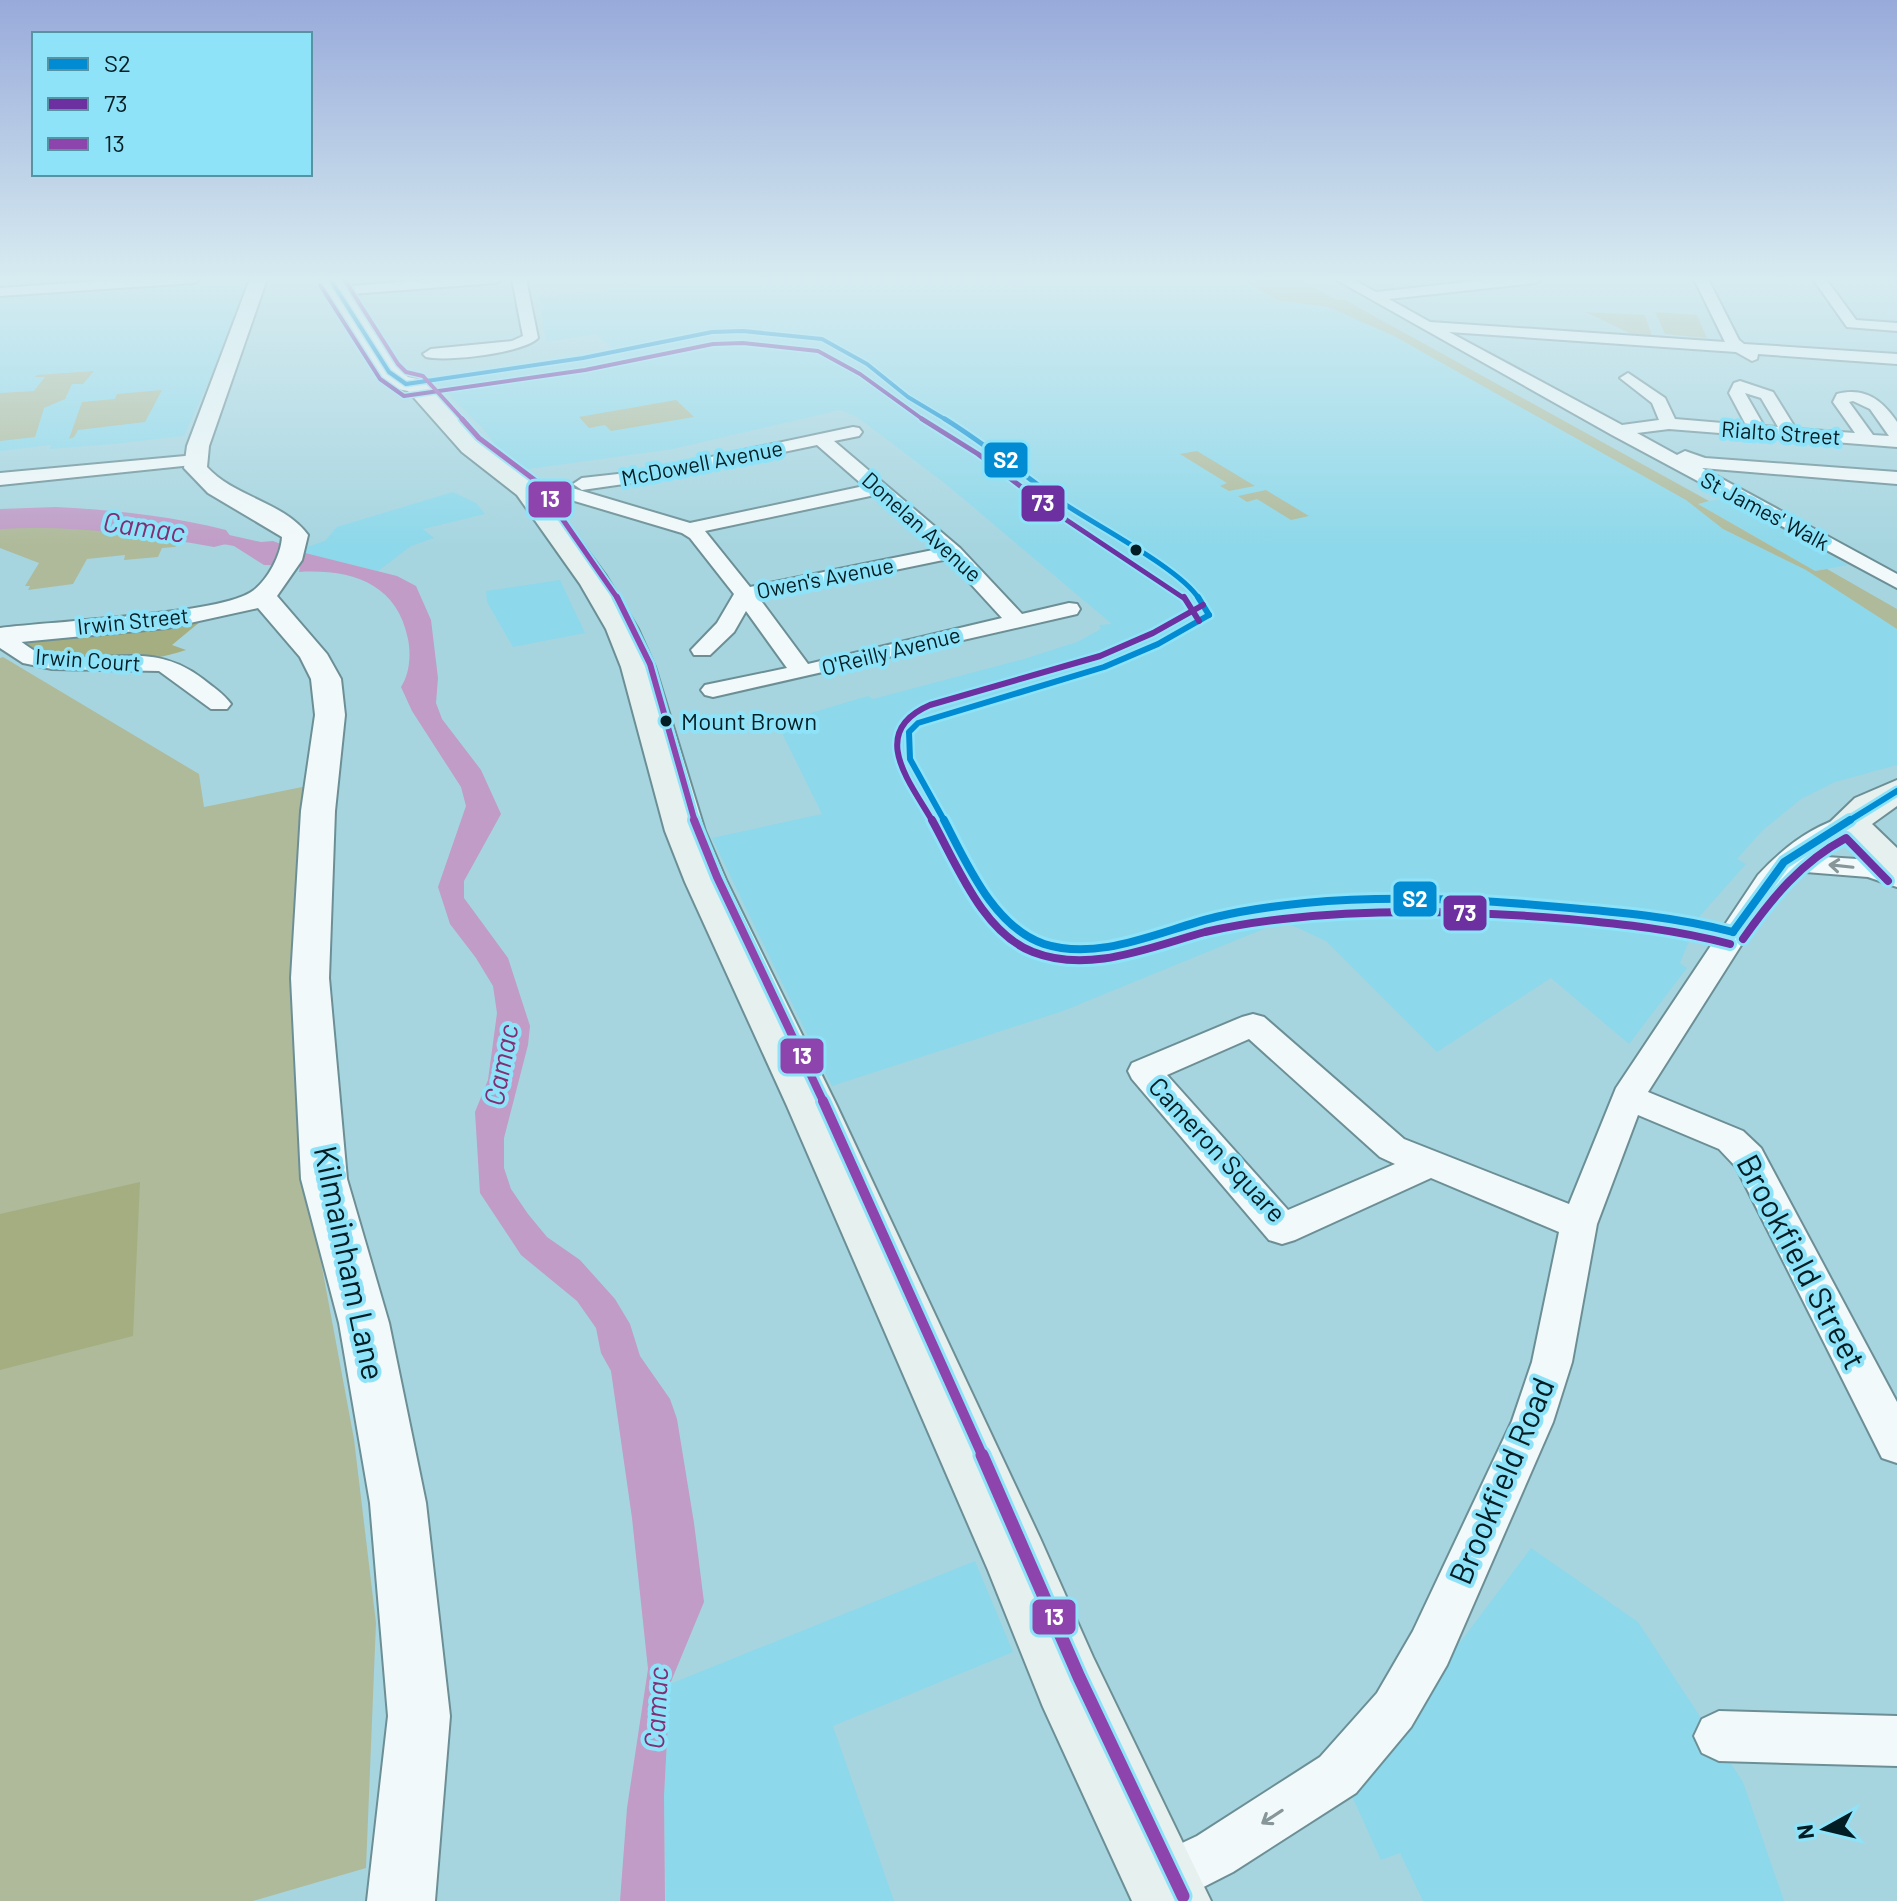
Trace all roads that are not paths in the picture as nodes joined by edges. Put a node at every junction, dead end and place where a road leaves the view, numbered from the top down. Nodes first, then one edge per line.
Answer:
1 (227, 368) edge
2 (408, 368) edge
3 (1503, 368) edge
4 (1866, 368) edge
5 (1529, 374) dead end
6 (1628, 378) dead end
7 (1876, 380) dead end
8 (1669, 424) junction
9 (1758, 431) junction
10 (853, 432) dead end
11 (1628, 433) junction
12 (1790, 434) junction
13 (1897, 435) edge
14 (821, 439) junction
15 (1868, 440) junction
16 (1897, 442) edge
17 (196, 460) junction
18 (645, 476) junction
19 (1897, 478) edge
20 (0, 479) edge
21 (518, 483) junction
22 (582, 484) dead end
23 (880, 488) junction
24 (675, 510) junction
25 (953, 552) junction
26 (281, 569) junction
27 (1897, 582) edge
28 (745, 594) junction
29 (1069, 609) dead end
30 (1017, 621) junction
31 (1, 636) edge
32 (702, 650) dead end
33 (802, 672) junction
34 (713, 690) dead end
35 (219, 704) dead end
36 (1897, 791) edge
37 (1848, 824) junction
38 (1784, 862) junction
39 (1897, 875) edge
40 (1628, 1097) junction
41 (1431, 1163) junction
42 (1579, 1224) junction
43 (1897, 1444) edge
44 (1719, 1736) dead end
45 (1897, 1741) edge
46 (1168, 1890) edge
47 (401, 1901) edge

1 - 17 street
2 - 21 main road
3 - 11 street
4 - 7 street
5 - 11 street
6 - 8 street
8 - 9 street, Rialto Street
8 - 11 street, Rialto Street
9 - 12 street, Rialto Street
9 - 12 street
10 - 14 street, McDowell Avenue
11 - 19 street
11 - 27 street, St James' Walk
12 - 15 street, Rialto Street
13 - 15 street
14 - 18 street, McDowell Avenue
14 - 23 street, Donelan Avenue
15 - 16 street, Rialto Street
17 - 20 street
17 - 26 street, Kilmainham Lane
18 - 22 street, McDowell Avenue
18 - 24 street
21 - 24 street
21 - 46 main road
23 - 24 street
23 - 25 street, Donelan Avenue
24 - 28 street
25 - 28 street, Owen's Avenue
25 - 30 street, Donelan Avenue
26 - 31 street, Irwin Street
26 - 47 street, Kilmainham Lane
28 - 32 street
28 - 33 street
29 - 30 street, O'Reilly Avenue
30 - 33 street, O'Reilly Avenue
31 - 35 street, Irwin Court
33 - 34 street, O'Reilly Avenue
36 - 37 main road
37 - 38 street, Brookfield Road
37 - 39 main road
39 -> 38 street
38 - 40 street, Brookfield Road
40 - 42 street, Brookfield Road
40 - 43 street, Brookfield Street
41 - 41 street, Cameron Square
41 - 42 street, Cameron Square
42 -> 46 street, Brookfield Road
44 - 45 street

